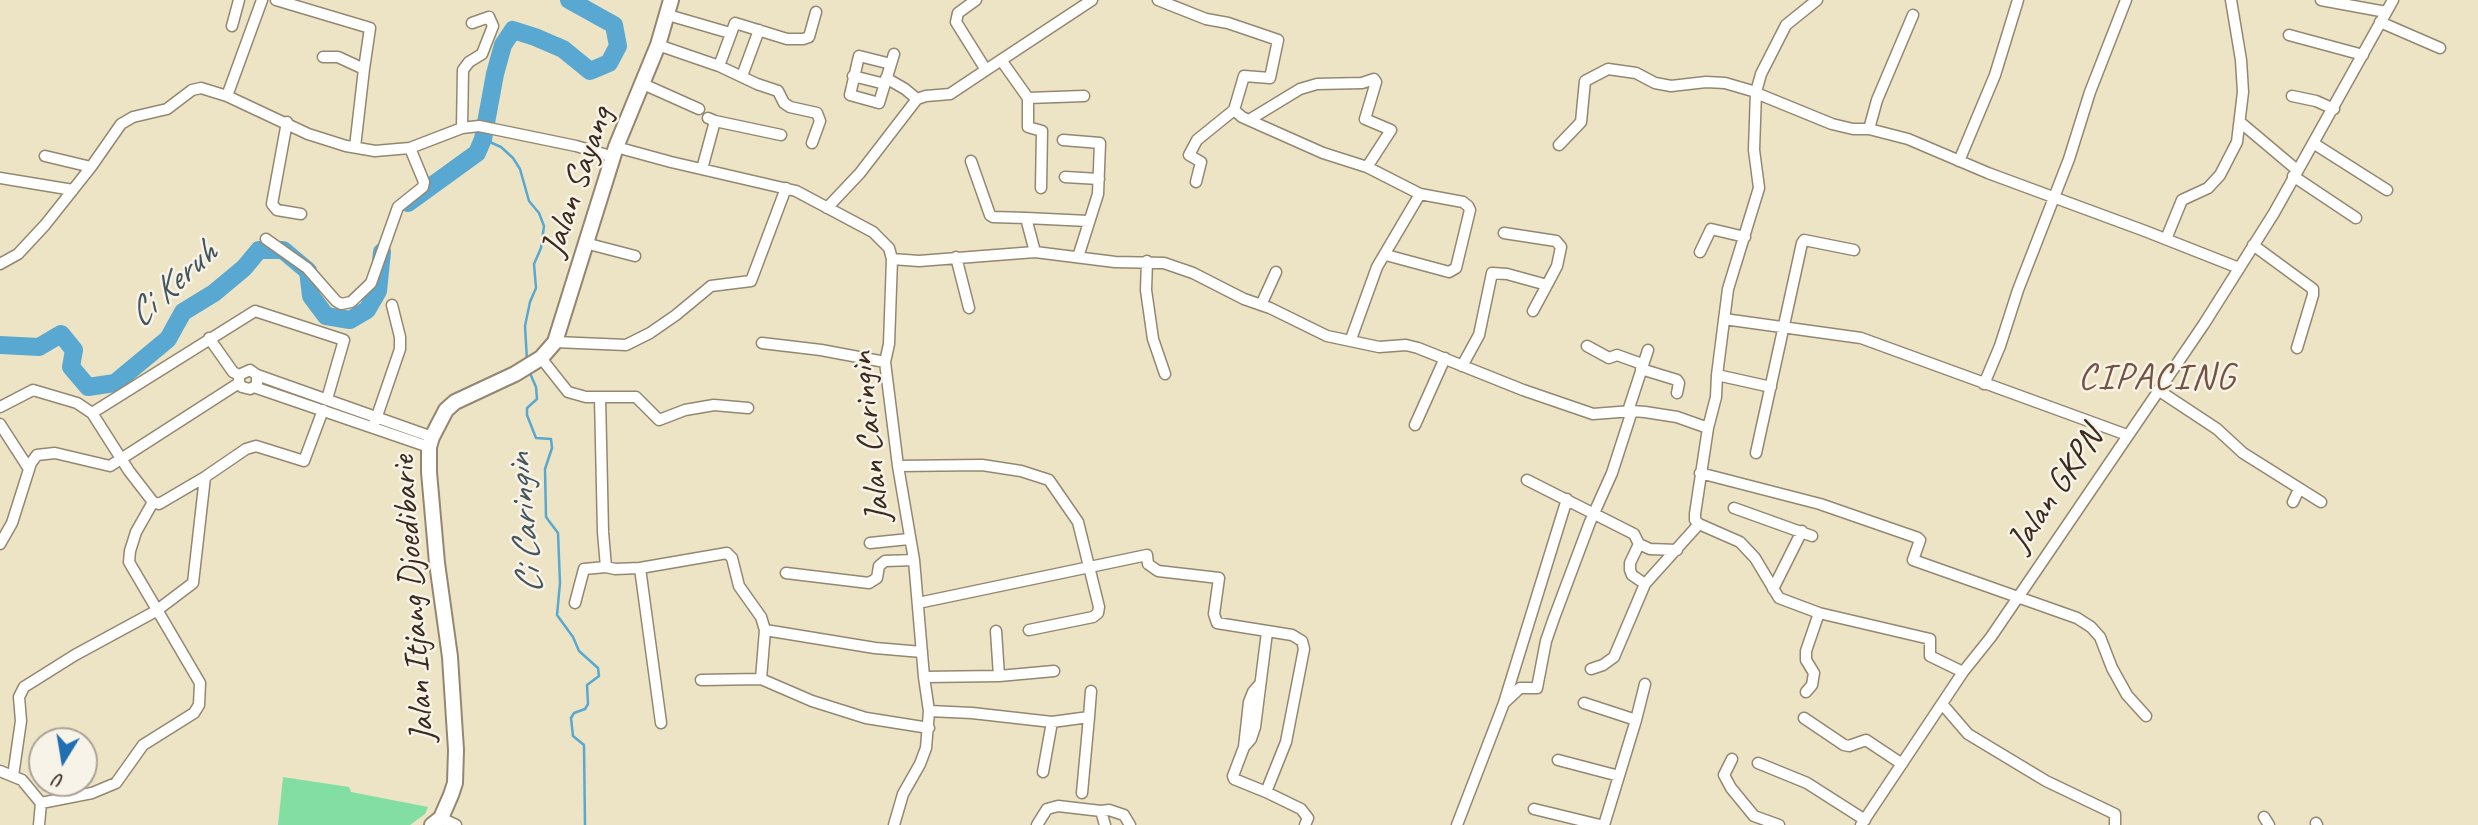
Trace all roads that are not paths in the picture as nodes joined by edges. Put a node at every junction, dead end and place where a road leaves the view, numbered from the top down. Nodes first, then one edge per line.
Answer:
1 (239, 0) edge
2 (262, 0) edge
3 (276, 0) edge
4 (671, 0) edge
5 (976, 0) edge
6 (1092, 0) edge
7 (1158, 0) edge
8 (1817, 0) edge
9 (2018, 0) edge
10 (2126, 0) edge
11 (2231, 0) edge
12 (2321, 0) edge
13 (2393, 0) edge
14 (816, 12) dead end
15 (668, 15) junction
16 (1913, 15) dead end
17 (2383, 17) junction
18 (472, 23) dead end
19 (232, 26) dead end
20 (759, 30) junction
21 (730, 33) junction
22 (2289, 35) dead end
23 (658, 46) junction
24 (2440, 48) dead end
25 (2363, 55) junction
26 (323, 57) dead end
27 (1001, 60) junction
28 (719, 66) junction
29 (364, 69) junction
30 (986, 70) junction
31 (742, 76) junction
32 (853, 76) junction
33 (886, 81) junction
34 (643, 84) junction
35 (1756, 92) junction
36 (227, 96) junction
37 (1084, 96) dead end
38 (2292, 96) dead end
39 (1028, 98) junction
40 (916, 99) junction
41 (699, 109) dead end
42 (2334, 109) junction
43 (1234, 110) junction
44 (1250, 120) junction
45 (287, 122) junction
46 (2240, 122) junction
47 (462, 128) junction
48 (1869, 129) junction
49 (781, 135) dead end
50 (1063, 140) dead end
51 (812, 142) dead end
52 (2314, 143) junction
53 (1559, 145) dead end
54 (355, 147) junction
55 (410, 148) junction
56 (615, 152) junction
57 (45, 156) dead end
58 (971, 161) dead end
59 (1959, 161) junction
60 (91, 167) junction
61 (1367, 167) junction
62 (702, 169) junction
63 (2295, 173) junction
64 (1065, 177) dead end
65 (0, 178) edge
66 (1099, 179) junction
67 (1196, 182) dead end
68 (786, 187) junction
69 (1041, 188) dead end
70 (74, 190) junction
71 (2387, 190) dead end
72 (1420, 194) junction
73 (2053, 198) junction
74 (827, 208) junction
75 (301, 214) dead end
76 (1026, 218) junction
77 (2356, 218) dead end
78 (1088, 221) junction
79 (1504, 233) dead end
80 (1745, 237) junction
81 (266, 239) dead end
82 (2165, 239) junction
83 (584, 243) junction
84 (2253, 245) junction
85 (1854, 250) dead end
86 (1035, 252) junction
87 (1700, 252) dead end
88 (1386, 255) junction
89 (635, 256) dead end
90 (956, 257) junction
91 (1078, 257) junction
92 (892, 259) junction
93 (1147, 261) junction
94 (0, 264) edge
95 (2239, 268) junction
96 (1276, 272) dead end
97 (1547, 285) junction
98 (392, 305) dead end
99 (1261, 305) junction
100 (969, 308) dead end
101 (1533, 311) dead end
102 (1724, 319) junction
103 (1783, 328) junction
104 (209, 338) junction
105 (1351, 340) junction
106 (555, 342) junction
107 (762, 342) dead end
108 (1587, 346) dead end
109 (2297, 348) dead end
110 (1648, 351) dead end
111 (1445, 358) junction
112 (885, 362) junction
113 (533, 363) junction
114 (1462, 366) junction
115 (1642, 367) junction
116 (1165, 374) dead end
117 (1717, 374) junction
118 (257, 375) junction
119 (239, 379) junction
120 (1984, 384) junction
121 (254, 387) junction
122 (1772, 387) junction
123 (2158, 390) junction
124 (1677, 393) dead end
125 (600, 397) junction
126 (327, 399) junction
127 (0, 407) edge
128 (748, 408) dead end
129 (323, 410) junction
130 (1630, 411) junction
131 (92, 413) junction
132 (375, 423) junction
133 (0, 424) edge
134 (1415, 425) dead end
135 (1708, 428) junction
136 (2127, 435) junction
137 (431, 442) junction
138 (1756, 453) dead end
139 (122, 460) junction
140 (898, 466) junction
141 (29, 469) junction
142 (1700, 473) junction
143 (205, 477) junction
144 (1527, 480) dead end
145 (2299, 489) junction
146 (1567, 499) junction
147 (153, 502) junction
148 (2293, 502) dead end
149 (2322, 502) dead end
150 (1734, 508) dead end
151 (1595, 513) junction
152 (1699, 524) junction
153 (909, 539) junction
154 (1, 541) edge
155 (870, 543) dead end
156 (1639, 544) junction
157 (1677, 550) junction
158 (914, 561) junction
159 (606, 567) junction
160 (640, 568) junction
161 (1090, 568) junction
162 (786, 573) dead end
163 (1645, 584) junction
164 (1773, 589) junction
165 (2016, 598) junction
166 (575, 603) dead end
167 (918, 603) junction
168 (156, 611) junction
169 (1819, 613) junction
170 (765, 630) junction
171 (1029, 630) dead end
172 (996, 631) dead end
173 (1267, 632) junction
174 (922, 652) junction
175 (1591, 669) dead end
176 (1054, 671) dead end
177 (1963, 672) junction
178 (999, 676) junction
179 (923, 677) junction
180 (761, 679) junction
181 (701, 680) dead end
182 (1645, 684) dead end
183 (1091, 691) dead end
184 (1806, 692) dead end
185 (1504, 703) junction
186 (1584, 703) dead end
187 (1943, 705) junction
188 (929, 711) junction
189 (2146, 716) dead end
190 (1089, 717) junction
191 (1804, 718) dead end
192 (1636, 720) junction
193 (1052, 722) junction
194 (661, 723) dead end
195 (929, 728) junction
196 (1732, 759) dead end
197 (1558, 760) dead end
198 (1758, 763) dead end
199 (1902, 764) junction
200 (0, 771) edge
201 (1043, 772) dead end
202 (13, 776) junction
203 (1619, 776) junction
204 (1266, 792) junction
205 (1082, 793) dead end
206 (41, 803) junction
207 (1534, 809) dead end
208 (1101, 811) junction
209 (436, 821) edge
210 (1863, 822) edge
211 (39, 825) edge
212 (456, 825) edge
213 (894, 825) edge
214 (1037, 825) edge
215 (1105, 825) edge
216 (1130, 825) edge
217 (1305, 825) edge
218 (1457, 825) edge
219 (1602, 825) edge
220 (1779, 825) edge
221 (2115, 825) edge

1 - 19 street
2 - 36 street
3 - 29 street
4 - 15 main road, Jalan Sayang
5 - 30 street
6 - 27 street
7 - 43 street
8 - 35 street
9 - 59 street
10 - 73 street
11 - 46 street
12 - 17 street
13 - 17 street, Jalan GKPN
14 - 20 street
15 - 21 street
15 - 23 main road, Jalan Sayang
16 - 48 street
17 - 24 street
17 - 25 street, Jalan GKPN
18 - 47 street
20 - 21 street
20 - 31 street
21 - 28 street
22 - 25 street
23 - 28 street
23 - 34 main road, Jalan Sayang
25 - 42 street, Jalan GKPN
26 - 29 street
27 - 30 street
27 - 39 street
28 - 31 street
29 - 54 street
30 - 40 street
31 - 51 street
32 - 33 street
32 - 33 street
32 - 33 street
33 - 40 street
34 - 41 street
34 - 56 main road, Jalan Sayang
35 - 48 street
35 - 53 street
35 - 80 street
36 - 45 street
36 - 60 street
37 - 39 street
38 - 42 street
39 - 69 street
40 - 74 street
42 - 52 street, Jalan GKPN
43 - 44 street
43 - 67 street
44 - 61 street
44 - 61 street
45 - 54 street
45 - 75 street
46 - 63 street
46 - 82 street
47 - 55 street
47 - 56 street
48 - 59 street
49 - 62 street
50 - 66 street
52 - 63 street, Jalan GKPN
52 - 71 street
54 - 55 street
55 - 81 street
56 - 62 street
56 - 83 main road, Jalan Sayang
57 - 60 street
58 - 76 street
59 - 73 street
60 - 70 street
61 - 72 street
62 - 68 street
63 - 77 street
63 - 84 street, Jalan GKPN
64 - 66 street
65 - 70 street
66 - 78 street
68 - 74 street
68 - 106 street
70 - 94 street
72 - 88 street
72 - 88 street
73 - 82 street
73 - 120 street
74 - 92 street
76 - 78 street
76 - 86 street
78 - 91 street
79 - 97 street
80 - 87 street
80 - 102 street
82 - 95 street
83 - 89 street
83 - 106 main road, Jalan Sayang
84 - 95 street, Jalan GKPN
84 - 109 street
85 - 103 street
86 - 90 street
86 - 91 street
88 - 105 street
90 - 92 street
90 - 100 street
91 - 93 street
92 - 112 street, Jalan Caringin
93 - 99 street
93 - 116 street
95 - 123 street, Jalan GKPN
96 - 99 street
97 - 101 street
97 - 114 street
98 - 132 street
99 - 105 street
102 - 103 street
102 - 117 street
103 - 120 street
103 - 122 street
104 - 119 street
104 - 126 street
104 - 131 street
105 - 111 street
106 - 113 main road, Jalan Sayang
107 - 112 street
108 - 115 street
110 - 115 street
111 - 114 street
111 - 134 street
112 - 140 street, Jalan Caringin
113 - 125 street
113 - 137 main road, Jalan Itjang Djoedibarie
114 - 130 street
115 - 124 street
115 - 130 street
117 - 122 street
117 - 135 street
118 - 119 street
118 - 121 street
118 - 126 street
119 - 121 street
119 - 139 street
120 - 136 street
121 - 129 street
122 - 138 street
123 - 136 street, Jalan GKPN
123 - 145 street
125 - 128 street
125 - 159 street
126 - 132 street
127 - 131 street
129 - 132 street
129 - 143 street
130 - 135 street
130 - 151 street
131 - 139 street
132 - 137 street
133 - 141 street
135 - 142 street
136 - 165 street, Jalan GKPN
137 - 209 main road, Jalan Itjang Djoedibarie
139 - 141 street
139 - 147 street
140 - 153 street, Jalan Caringin
140 - 161 street
141 - 154 street
142 - 152 street
142 - 165 street
143 - 147 street
143 - 168 street
144 - 146 street
145 - 148 street
145 - 149 street
146 - 151 street
146 - 185 street
147 - 168 street
150 - 164 street
151 - 156 street
151 - 185 street
152 - 157 street
152 - 164 street
153 - 155 street
153 - 158 street, Jalan Caringin
156 - 157 street
156 - 163 street
157 - 163 street
158 - 162 street
158 - 167 street, Jalan Caringin
159 - 160 street
159 - 166 street
160 - 170 street
160 - 194 street
161 - 167 street
161 - 171 street
161 - 173 street
163 - 175 street
164 - 169 street
165 - 177 street, Jalan GKPN
165 - 189 street
167 - 174 street, Jalan Caringin
168 - 202 street
168 - 206 street
169 - 177 street
169 - 184 street
170 - 174 street
170 - 180 street
172 - 178 street
173 - 204 street
173 - 204 street
174 - 179 street, Jalan Caringin
176 - 178 street
177 - 187 street, Jalan GKPN
178 - 179 street
179 - 188 street, Jalan Caringin
180 - 181 street
180 - 195 street
182 - 192 street
183 - 190 street
185 - 218 street
186 - 192 street
187 - 199 street, Jalan GKPN
187 - 221 street
188 - 193 street
188 - 195 street, Jalan Caringin
190 - 193 street
190 - 205 street
191 - 199 street
192 - 203 street
193 - 201 street
195 - 213 street, Jalan Caringin
196 - 220 street
197 - 203 street
198 - 210 street
199 - 210 street, Jalan GKPN
200 - 202 street
202 - 206 street
203 - 219 street
204 - 217 street
206 - 211 street
207 - 219 street
208 - 214 street
208 - 215 street
208 - 216 street
209 - 212 street

